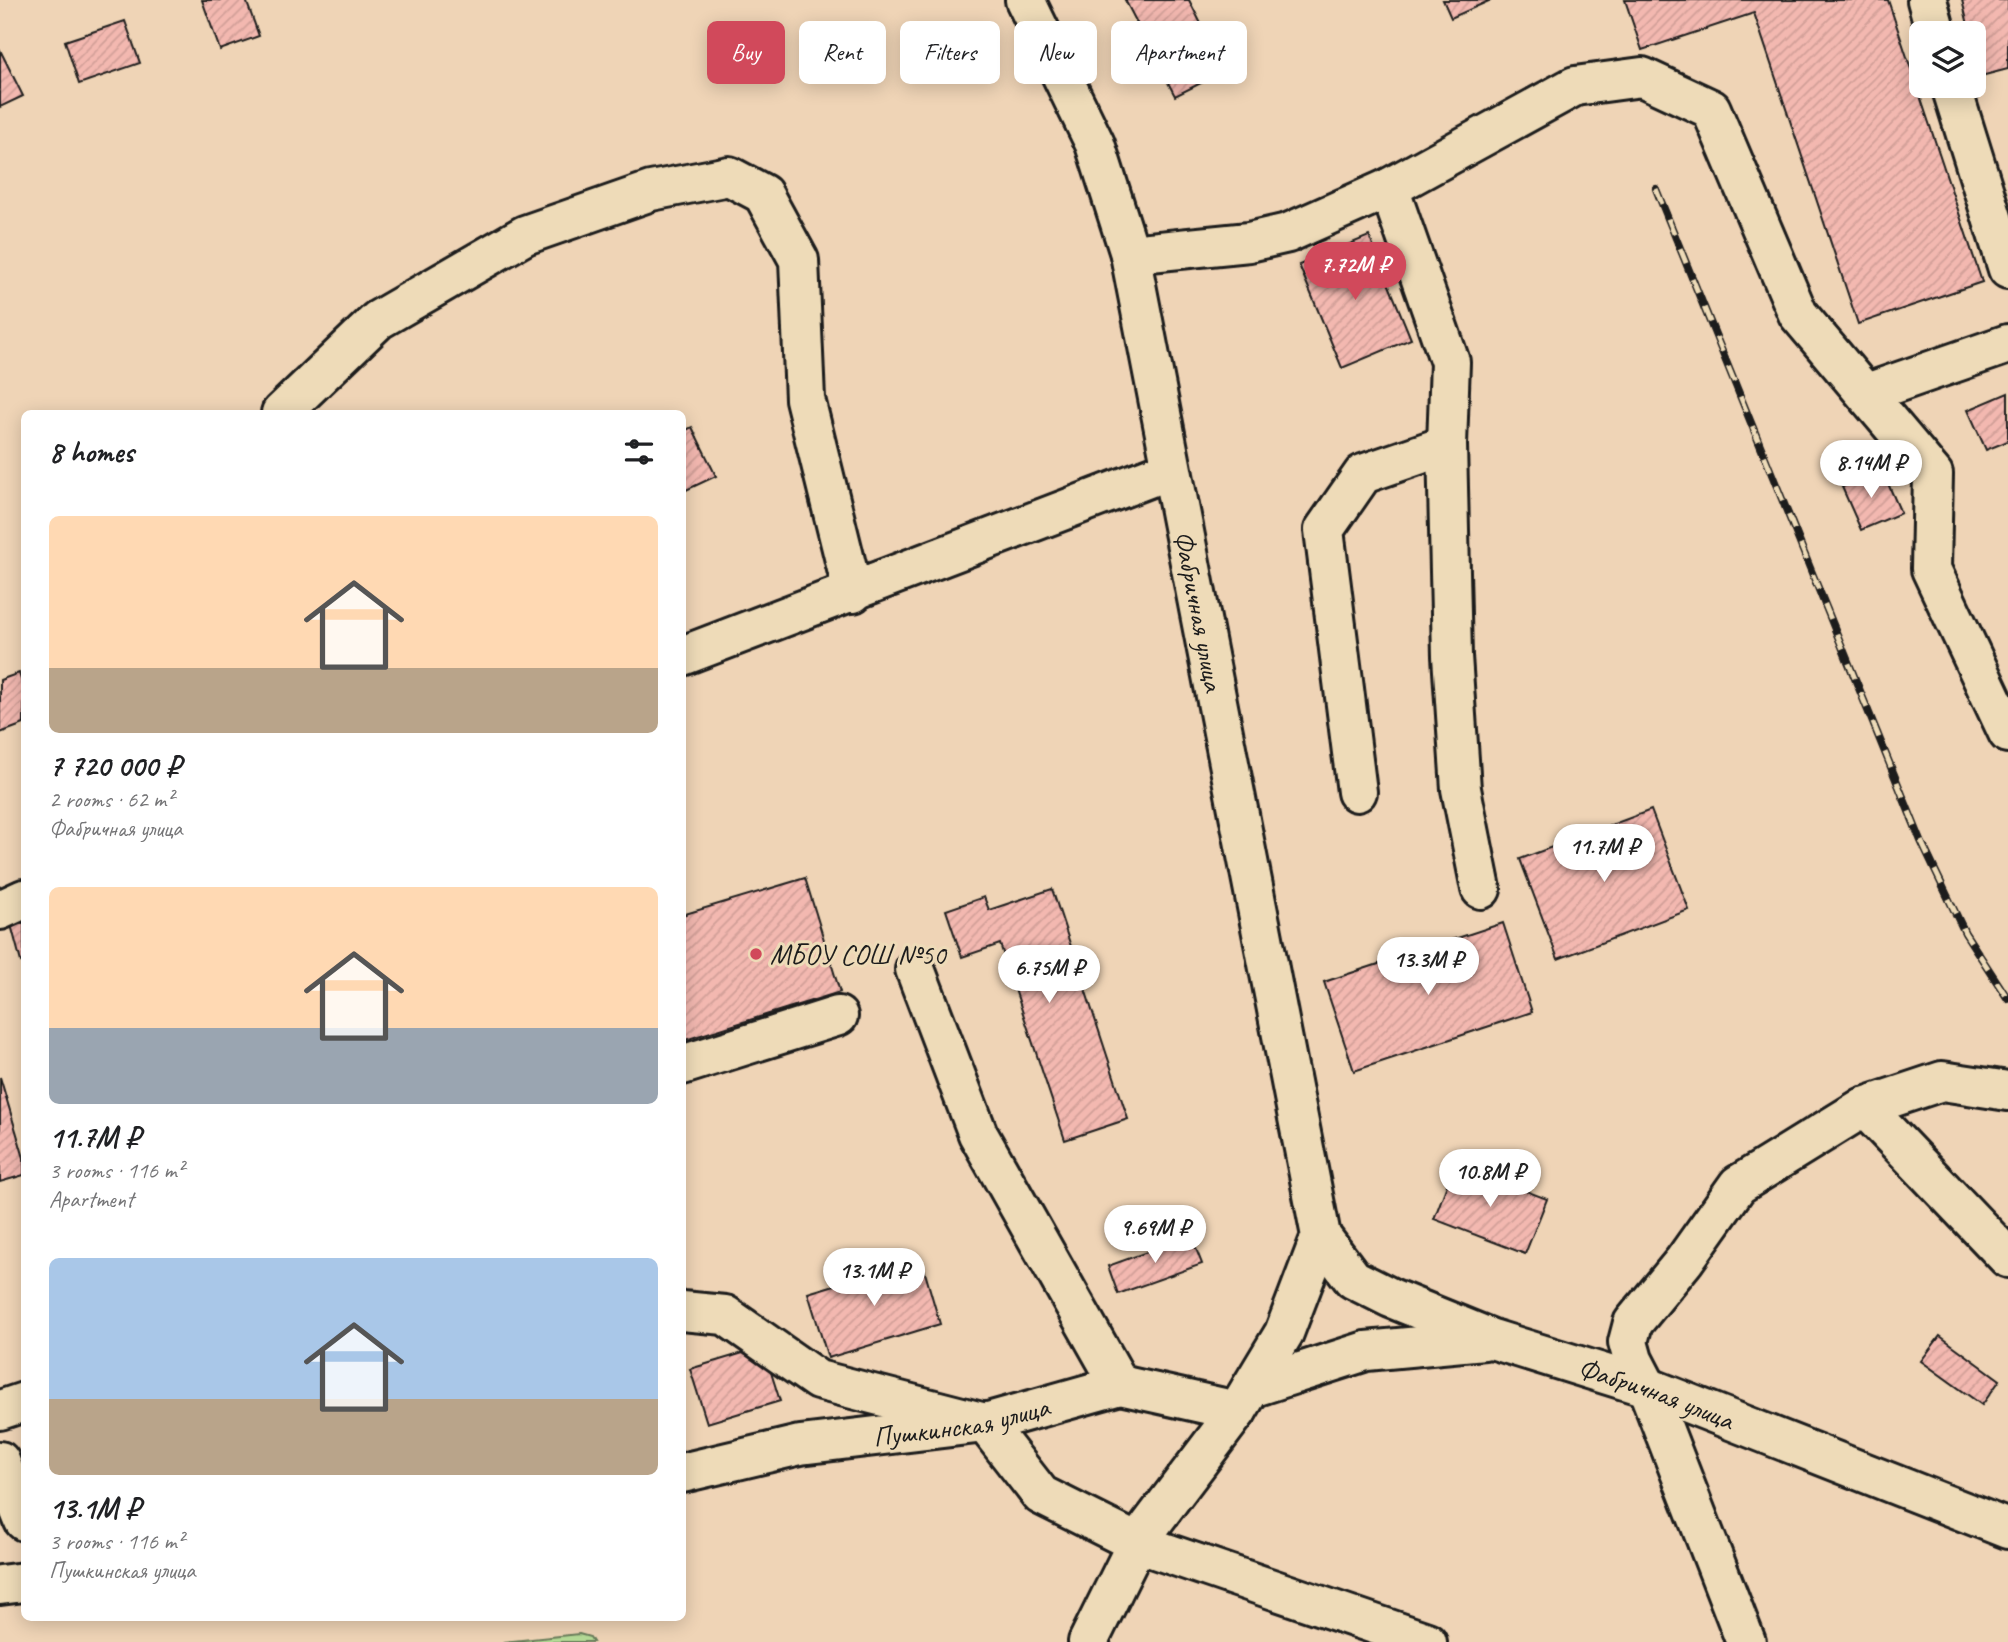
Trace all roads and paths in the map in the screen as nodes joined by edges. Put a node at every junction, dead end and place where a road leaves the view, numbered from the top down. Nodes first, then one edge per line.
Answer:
1 (1025, 0) edge
2 (1927, 0) edge
3 (1933, 21) edge
4 (1955, 98) edge
5 (1390, 188) junction
6 (1130, 254) junction
7 (2008, 269) edge
8 (2008, 344) edge
9 (1867, 393) junction
10 (284, 410) edge
11 (1447, 445) junction
12 (1169, 470) junction
13 (853, 593) junction
14 (686, 655) edge
15 (2008, 733) edge
16 (1357, 792) dead end
17 (1481, 889) dead end
18 (21, 900) edge
19 (0, 910) edge
20 (915, 969) dead end
21 (838, 1016) dead end
22 (686, 1064) edge
23 (2008, 1091) edge
24 (1864, 1107) junction
25 (1321, 1236) junction
26 (2008, 1258) edge
27 (686, 1311) edge
28 (1492, 1339) junction
29 (1120, 1385) junction
30 (1647, 1387) junction
31 (1244, 1400) junction
32 (21, 1403) edge
33 (0, 1410) edge
34 (985, 1423) junction
35 (0, 1461) edge
36 (686, 1472) edge
37 (21, 1514) edge
38 (2008, 1529) edge
39 (1137, 1543) junction
40 (21, 1582) edge
41 (0, 1585) edge
42 (1088, 1642) edge
43 (1427, 1642) edge
44 (1746, 1642) edge

1 - 6 street, Фабричная улица
2 - 3 street
4 - 7 street
5 - 6 street
5 - 9 street
5 - 11 street
6 - 12 street, Фабричная улица
8 - 9 street
9 - 15 street
10 - 13 street
11 - 16 street
11 - 17 street
12 - 13 street
12 - 25 street, Фабричная улица
13 - 14 street
18 - 19 street
20 - 29 street
21 - 22 street
23 - 24 street
24 - 26 street
24 - 30 street
25 - 28 street, Фабричная улица
25 - 31 street
27 - 34 street
28 - 30 street, Фабричная улица
28 - 31 street
29 - 31 street, Пушкинская улица
29 - 34 street, Пушкинская улица
30 - 38 street, Фабричная улица
30 - 44 street
31 - 39 street
32 - 33 street
34 - 36 street, Пушкинская улица
34 - 39 street
35 - 37 street
39 - 42 street
39 - 43 street
40 - 41 street

